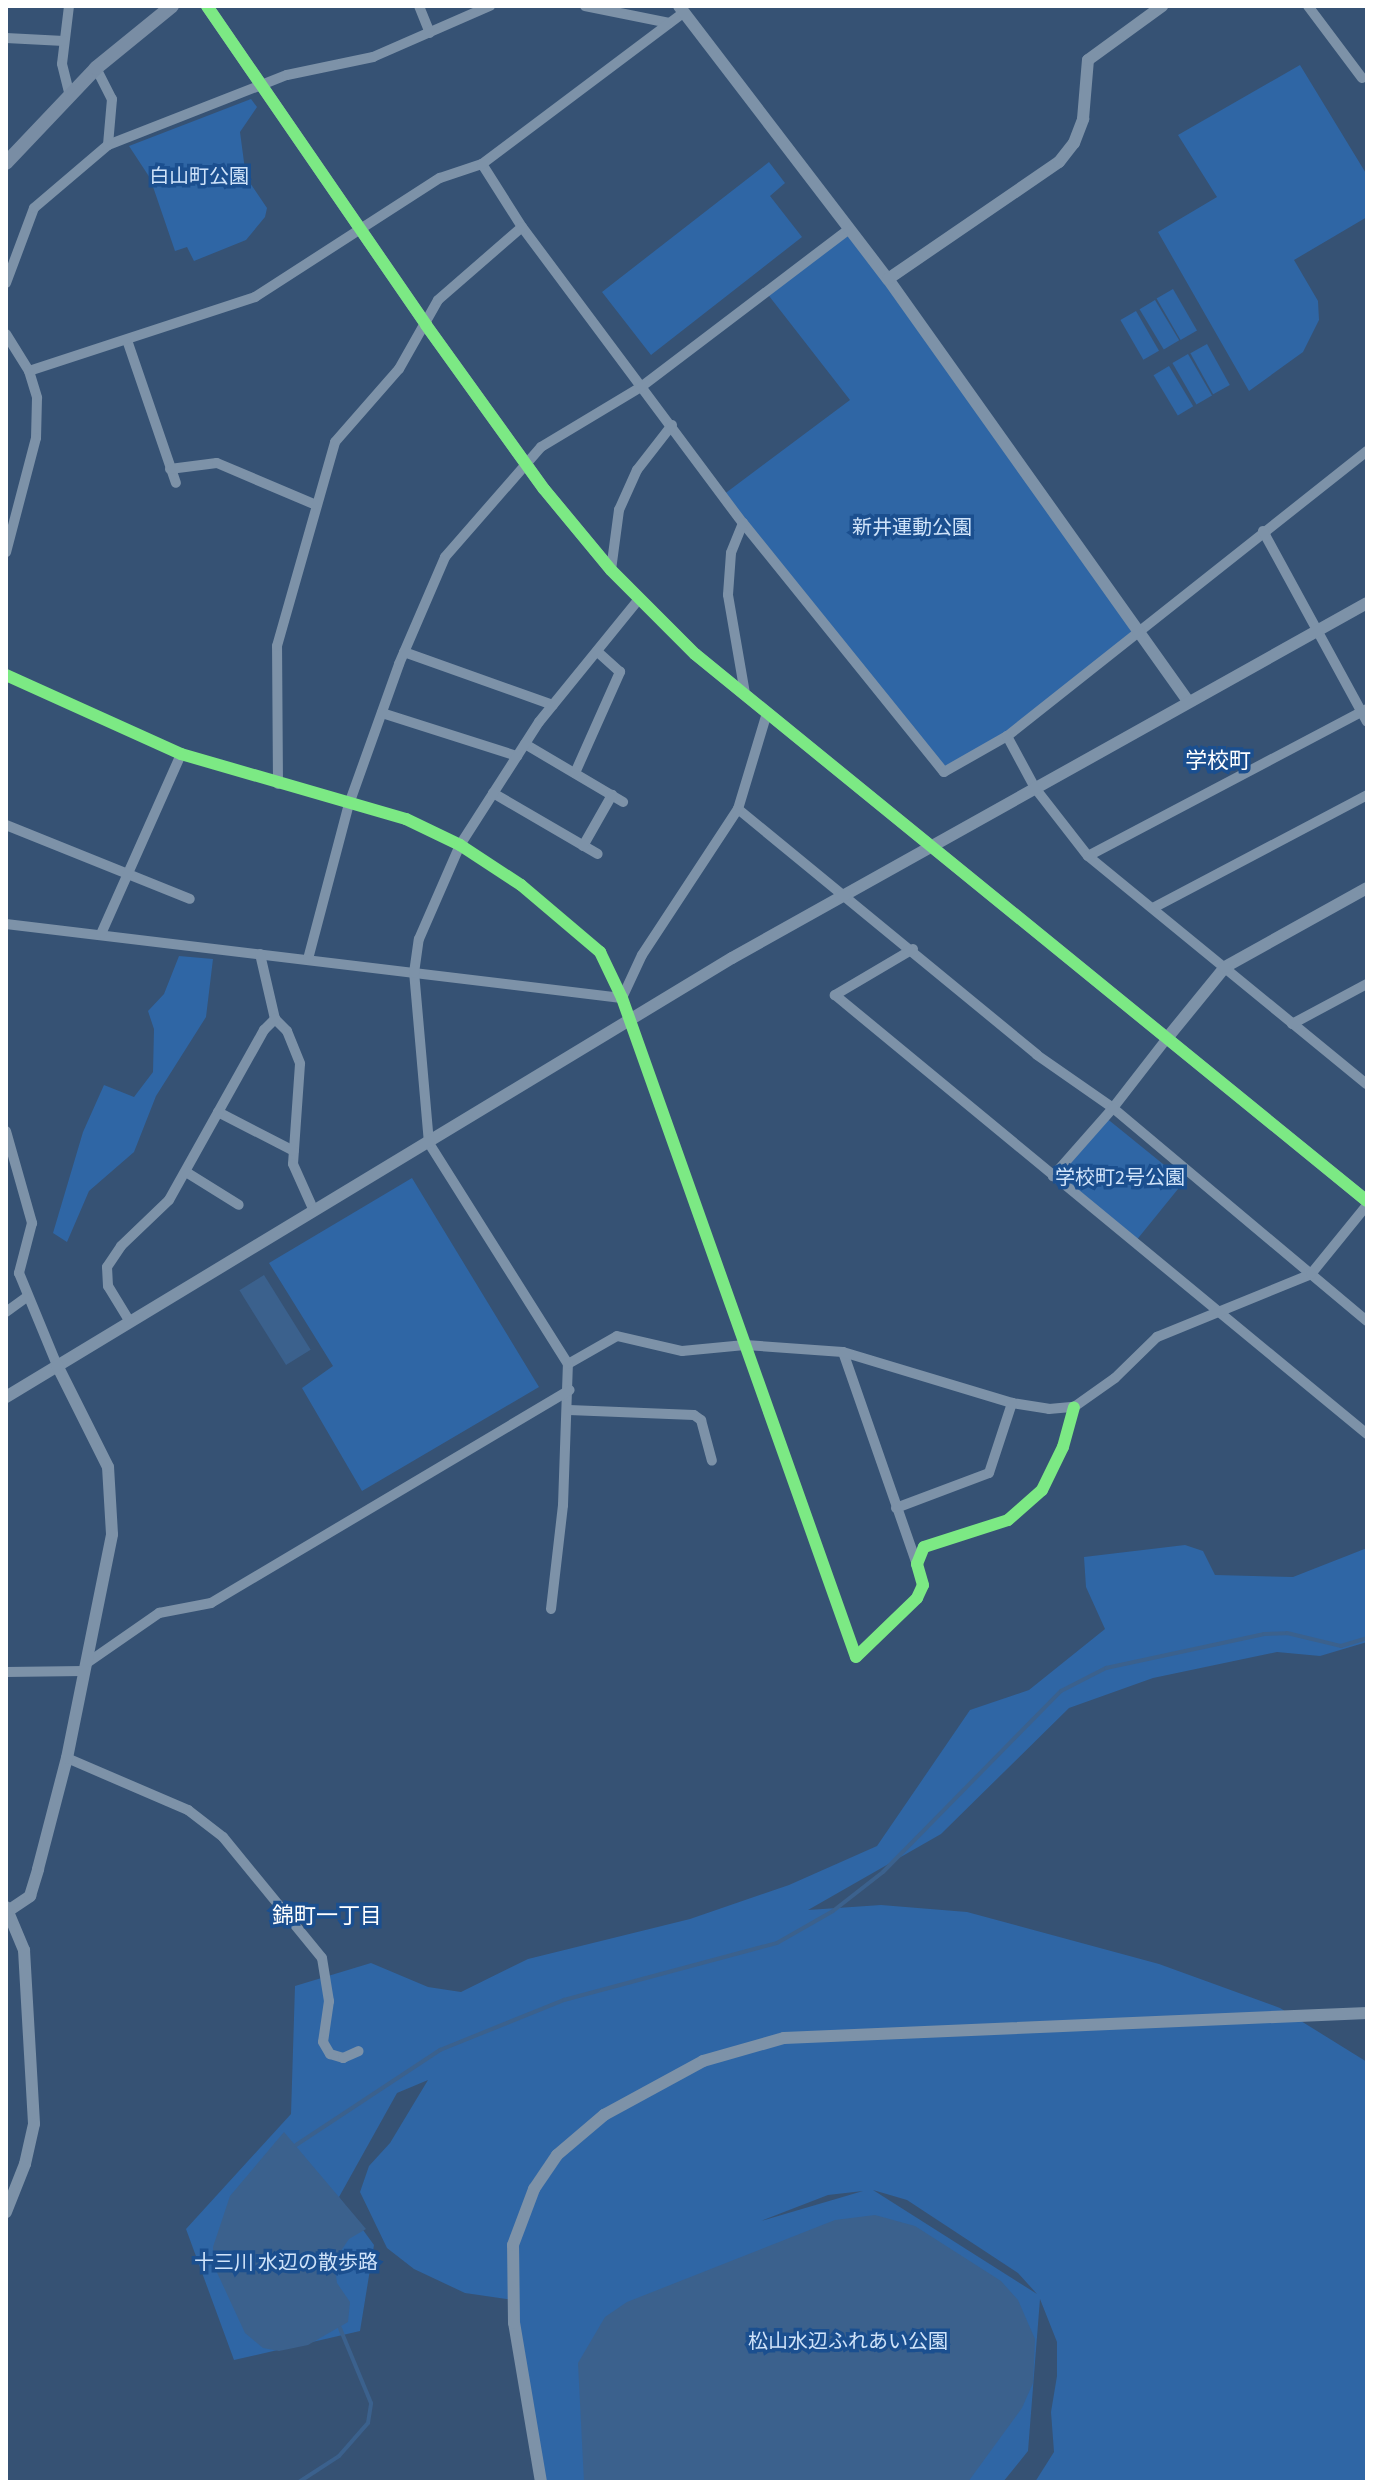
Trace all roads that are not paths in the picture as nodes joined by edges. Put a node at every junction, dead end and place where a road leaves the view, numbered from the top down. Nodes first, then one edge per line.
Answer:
1 (69, 6) edge
2 (172, 6) edge
3 (207, 6) edge
4 (419, 6) edge
5 (490, 6) edge
6 (585, 6) edge
7 (1162, 6) edge
8 (1308, 6) edge
9 (681, 9) edge
10 (669, 23) junction
11 (430, 33) junction
12 (6, 38) edge
13 (64, 41) junction
14 (96, 68) junction
15 (1362, 78) dead end
16 (262, 84) junction
17 (70, 96) junction
18 (108, 145) junction
19 (6, 163) edge
20 (482, 164) junction
21 (522, 227) junction
22 (849, 229) junction
23 (361, 231) junction
24 (888, 279) junction
25 (6, 283) edge
26 (426, 325) junction
27 (6, 334) edge
28 (127, 340) junction
29 (29, 371) junction
30 (641, 387) junction
31 (672, 425) junction
32 (1367, 451) edge
33 (525, 464) junction
34 (170, 469) junction
35 (176, 483) dead end
36 (316, 505) junction
37 (743, 523) junction
38 (1263, 531) junction
39 (6, 552) edge
40 (611, 570) junction
41 (639, 599) junction
42 (1367, 603) edge
43 (1138, 632) junction
44 (1315, 632) junction
45 (597, 651) junction
46 (404, 652) junction
47 (6, 675) edge
48 (745, 693) junction
49 (1188, 701) junction
50 (553, 705) junction
51 (382, 713) junction
52 (767, 713) junction
53 (1365, 714) edge
54 (1007, 736) junction
55 (525, 744) junction
56 (181, 754) junction
57 (517, 756) junction
58 (575, 773) junction
59 (278, 784) junction
60 (1035, 788) junction
61 (493, 793) junction
62 (612, 795) junction
63 (1367, 795) edge
64 (623, 802) dead end
65 (349, 804) junction
66 (738, 809) junction
67 (6, 825) edge
68 (460, 845) junction
69 (583, 846) junction
70 (927, 846) junction
71 (598, 854) dead end
72 (1088, 856) junction
73 (126, 873) junction
74 (1367, 888) edge
75 (845, 895) junction
76 (190, 899) dead end
77 (1153, 908) junction
78 (6, 924) edge
79 (101, 934) junction
80 (913, 949) junction
81 (260, 954) junction
82 (308, 959) junction
83 (1225, 967) junction
84 (414, 973) junction
85 (1367, 984) edge
86 (622, 998) junction
87 (275, 1019) junction
88 (627, 1020) junction
89 (1292, 1024) junction
90 (1168, 1037) junction
91 (1365, 1081) edge
92 (1113, 1108) junction
93 (218, 1112) junction
94 (6, 1131) edge
95 (429, 1143) junction
96 (294, 1151) junction
97 (186, 1172) junction
98 (1053, 1176) junction
99 (1367, 1203) edge
100 (239, 1205) dead end
101 (314, 1211) junction
102 (1311, 1274) junction
103 (27, 1297) junction
104 (1223, 1311) junction
105 (6, 1312) edge
106 (1367, 1321) edge
107 (130, 1322) junction
108 (745, 1345) junction
109 (843, 1352) junction
110 (568, 1364) junction
111 (57, 1365) junction
112 (570, 1390) junction
113 (6, 1397) edge
114 (1012, 1403) junction
115 (1074, 1407) junction
116 (569, 1410) junction
117 (1367, 1434) edge
118 (712, 1461) dead end
119 (896, 1508) junction
120 (917, 1564) junction
121 (551, 1609) dead end
122 (85, 1667) junction
123 (6, 1672) edge
124 (67, 1758) junction
125 (7, 1909) edge
126 (1367, 2013) edge
127 (359, 2051) dead end
128 (6, 2212) edge
129 (541, 2482) edge

1 - 13 street
2 - 14 main road
3 - 16 street
4 - 11 street
5 - 11 street
6 - 10 street
7 - 24 street
8 - 15 street
9 - 10 street
9 - 22 street
10 - 20 street
11 - 16 street
12 - 13 street
13 - 17 street
14 - 17 main road
14 - 18 street
16 - 18 street
16 - 23 street
17 - 19 main road
18 - 25 street
20 - 21 street
20 - 23 street
21 - 26 street
21 - 30 street
22 - 24 street
22 - 30 street
23 - 26 street
23 - 28 street
24 - 43 street
26 - 33 street
26 - 36 street
27 - 29 street
28 - 29 street
28 - 34 street
29 - 39 street
30 - 31 street
30 - 33 street
31 - 37 street
31 - 40 street
32 - 38 street
33 - 40 street
33 - 46 street
34 - 35 street
34 - 36 street
36 - 59 street
37 - 48 street
37 - 54 street
38 - 43 street
38 - 44 street
40 - 41 street
41 - 45 street
41 - 48 street
42 - 44 street
43 - 49 street
43 - 54 street
44 - 49 street
44 - 53 street
45 - 50 street
45 - 58 street
46 - 50 street
46 - 51 street
47 - 56 street
48 - 52 street
49 - 60 street
50 - 55 street
51 - 57 street
51 - 65 street
52 - 66 street
52 - 70 street
53 - 72 street
54 - 60 street
55 - 57 street
55 - 58 street
56 - 59 street
56 - 73 street
57 - 61 street
58 - 62 street
59 - 65 street
60 - 70 street
60 - 72 street
61 - 68 street
61 - 69 street
62 - 64 street
62 - 69 street
63 - 77 street
65 - 68 street
65 - 82 street
66 - 75 street
66 - 86 street
67 - 73 street
68 - 84 street
68 - 86 street
69 - 71 street
70 - 75 street
70 - 90 street
72 - 77 street
73 - 76 street
73 - 79 street
74 - 83 street
75 - 80 street
75 - 88 street
77 - 83 street
78 - 79 street
79 - 81 street
80 - 92 street
80 - 98 street
81 - 82 street
81 - 87 street
82 - 84 street
83 - 89 street
83 - 90 street
84 - 86 street
84 - 95 street
85 - 89 street
86 - 88 street
87 - 93 street
87 - 96 street
88 - 95 street
88 - 108 street
89 - 91 street
90 - 92 street
90 - 99 street
92 - 98 street
92 - 102 street
93 - 96 street
93 - 97 street
94 - 103 street
95 - 101 street
95 - 110 street
96 - 101 street
97 - 100 street
97 - 107 street
98 - 104 street
99 - 102 street
101 - 107 street
102 - 104 street
102 - 106 street
103 - 105 street
103 - 111 street
104 - 115 street
104 - 117 street
107 - 111 street
108 - 109 street
108 - 110 street
108 - 120 street
109 - 114 street
109 - 119 street
110 - 112 street
111 - 113 street
111 - 122 street
112 - 116 street
112 - 122 street
114 - 115 street
114 - 119 street
115 - 120 street
116 - 118 street
116 - 121 street
119 - 120 street
122 - 123 street
122 - 124 street
124 - 125 street
124 - 127 street
125 - 128 street
126 - 129 street

